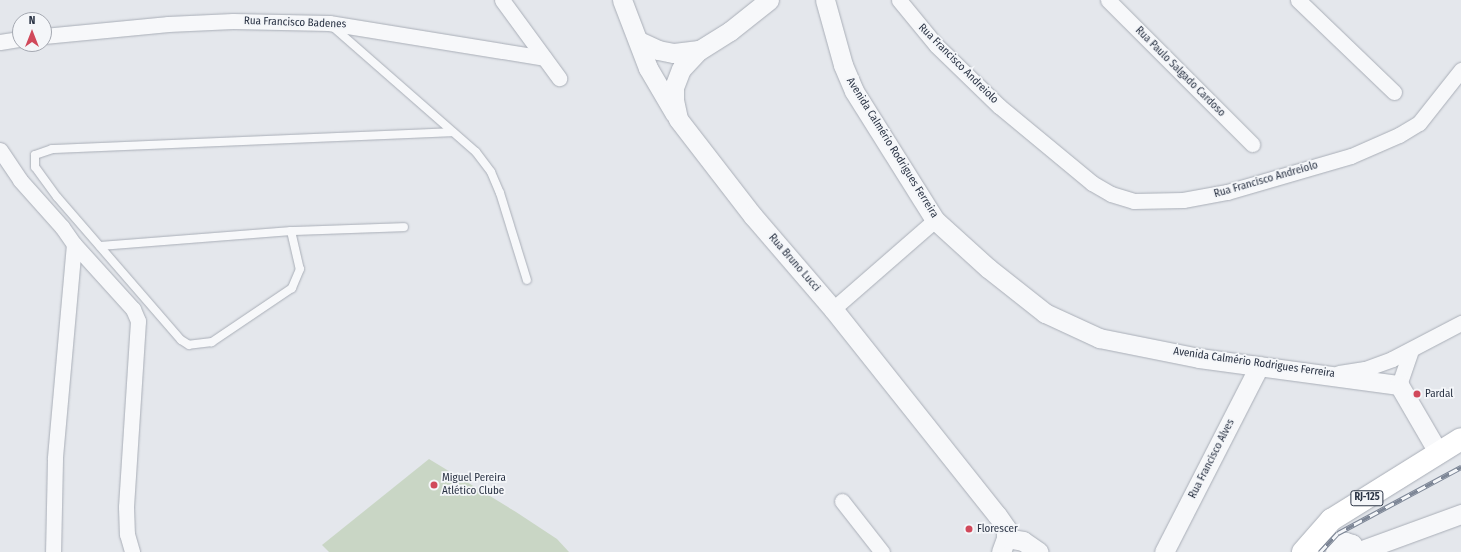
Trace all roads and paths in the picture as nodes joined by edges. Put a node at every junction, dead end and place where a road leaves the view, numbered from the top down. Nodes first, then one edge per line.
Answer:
1 (502, 0) edge
2 (622, 0) edge
3 (769, 0) edge
4 (825, 0) edge
5 (899, 0) edge
6 (1108, 0) edge
7 (1298, 0) edge
8 (329, 23) junction
9 (52, 35) edge
10 (12, 40) edge
11 (639, 41) junction
12 (0, 42) edge
13 (699, 50) junction
14 (544, 58) junction
15 (1461, 70) edge
16 (558, 78) dead end
17 (1394, 92) dead end
18 (678, 119) junction
19 (452, 132) junction
20 (1252, 144) dead end
21 (0, 150) edge
22 (935, 220) junction
23 (404, 227) dead end
24 (291, 232) junction
25 (74, 244) junction
26 (100, 246) junction
27 (527, 280) dead end
28 (834, 308) junction
29 (1461, 322) edge
30 (1411, 350) junction
31 (1259, 366) junction
32 (1333, 374) junction
33 (1399, 385) junction
34 (1461, 439) edge
35 (1438, 452) junction
36 (842, 501) dead end
37 (1461, 514) edge
38 (1331, 520) junction
39 (1004, 545) edge
40 (1348, 550) edge
41 (53, 552) edge
42 (132, 552) edge
43 (882, 552) edge
44 (1039, 552) edge
45 (1164, 552) edge
46 (1303, 552) edge

1 - 14 street
2 - 11 street
3 - 13 street, Rua Bruno Lucci
4 - 22 street, Avenida Calmério Rodrigues Ferreira
5 - 15 street, Rua Francisco Andreiolo
6 - 20 street, Rua Paulo Salgado Cardoso
7 - 17 street
8 - 9 street, Rua Francisco Badenes
8 - 14 street, Rua Francisco Badenes
8 - 19 lane
10 - 12 street
11 - 13 street
11 - 18 street
13 - 18 street, Rua Bruno Lucci
14 - 16 street
18 - 28 street, Rua Bruno Lucci
19 - 26 lane
19 - 27 lane
21 - 25 street
22 - 28 street
22 - 31 street, Avenida Calmério Rodrigues Ferreira
23 - 24 lane
24 - 26 lane
24 - 26 lane
25 - 41 street
25 - 42 street
28 - 39 street, Rua Bruno Lucci
29 - 30 street
30 - 32 street
30 - 33 street
31 - 32 street, Avenida Calmério Rodrigues Ferreira
31 - 45 street, Rua Francisco Alves
32 - 33 street, Avenida Calmério Rodrigues Ferreira
33 - 35 street
34 - 35 main road, RJ-125
35 - 38 main road, RJ-125
36 - 43 street
37 - 40 street
38 - 40 street
38 - 46 main road, RJ-125
39 - 44 street

